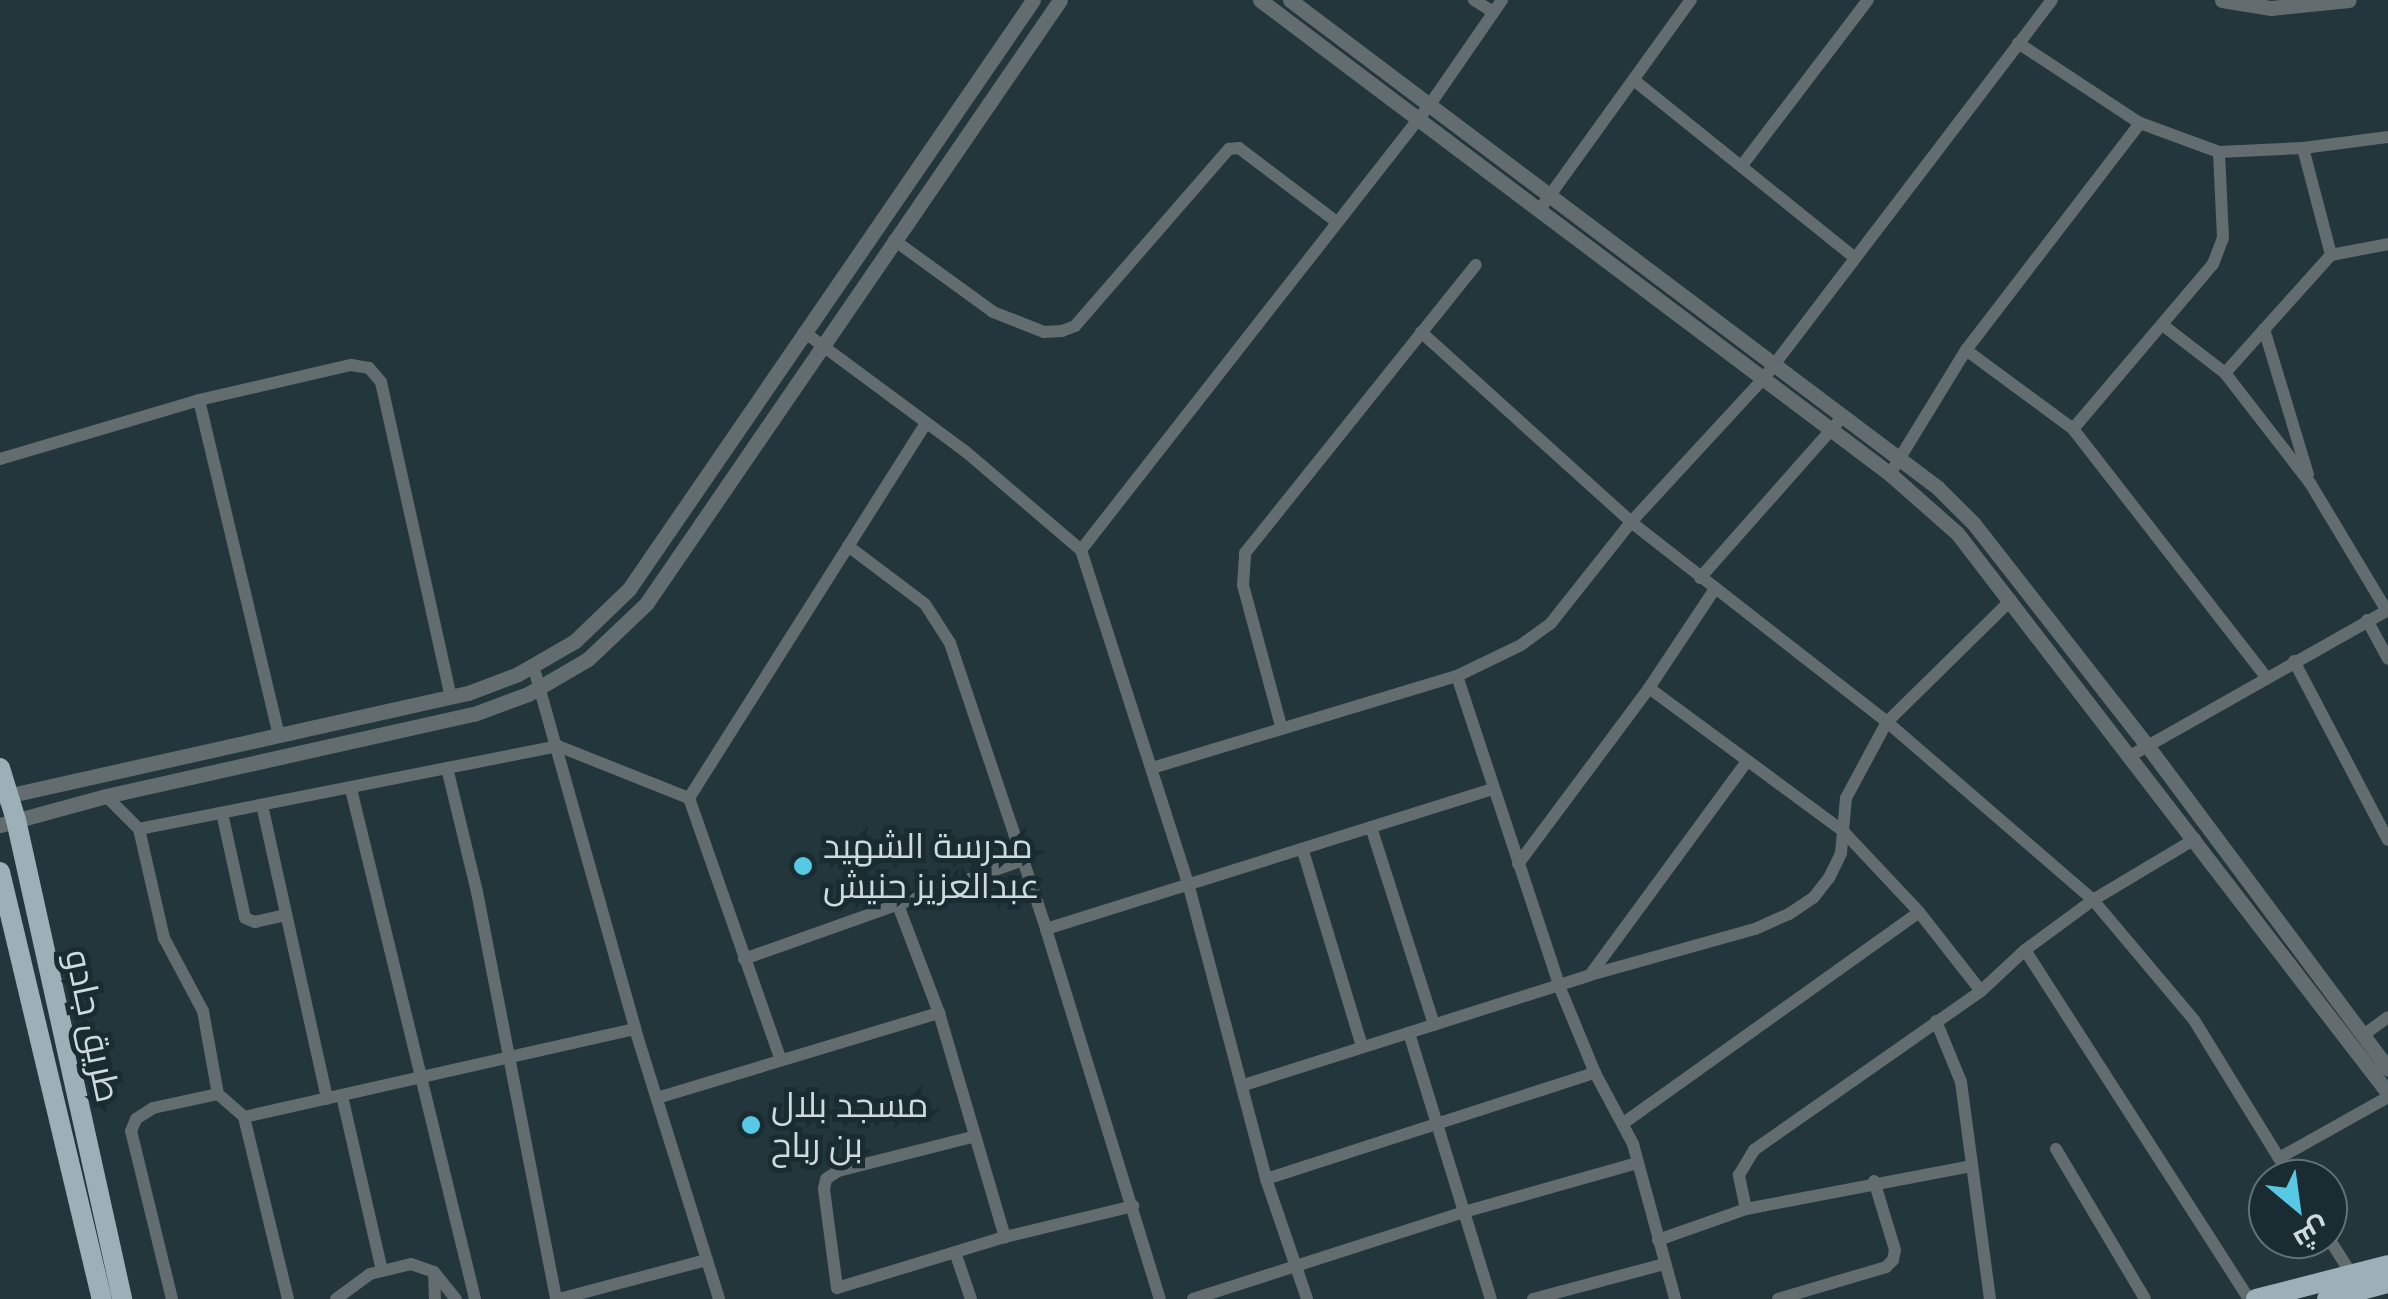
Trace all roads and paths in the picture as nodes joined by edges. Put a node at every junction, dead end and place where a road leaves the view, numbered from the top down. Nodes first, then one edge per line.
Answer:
1 (1034, 0) edge
2 (1060, 0) edge
3 (1260, 0) edge
4 (1290, 0) edge
5 (1474, 0) edge
6 (1502, 0) edge
7 (1690, 0) edge
8 (1868, 0) edge
9 (2052, 0) edge
10 (2222, 0) edge
11 (2349, 0) edge
12 (1492, 12) junction
13 (2018, 43) junction
14 (1635, 80) junction
15 (1431, 103) junction
16 (1419, 118) junction
17 (2140, 123) junction
18 (2388, 138) edge
19 (2303, 148) junction
20 (2219, 152) junction
21 (1743, 164) junction
22 (1545, 202) junction
23 (1337, 222) junction
24 (894, 240) junction
25 (2388, 244) edge
26 (2330, 255) junction
27 (1854, 257) junction
28 (1476, 265) dead end
29 (2164, 326) junction
30 (2264, 329) junction
31 (804, 332) junction
32 (1422, 332) junction
33 (822, 344) junction
34 (1966, 350) junction
35 (1768, 372) junction
36 (2225, 373) junction
37 (199, 400) junction
38 (1842, 416) junction
39 (926, 423) junction
40 (2073, 429) junction
41 (1831, 431) junction
42 (0, 459) edge
43 (1902, 460) junction
44 (1890, 474) junction
45 (2310, 482) junction
46 (1631, 522) junction
47 (848, 546) junction
48 (1081, 550) junction
49 (1700, 578) junction
50 (1714, 590) junction
51 (2011, 600) junction
52 (2387, 611) edge
53 (2366, 620) junction
54 (2388, 658) edge
55 (2294, 661) junction
56 (534, 665) junction
57 (1457, 676) junction
58 (2266, 676) junction
59 (540, 687) junction
60 (1649, 688) junction
61 (450, 697) junction
62 (1887, 722) junction
63 (1281, 726) junction
64 (279, 737) junction
65 (2146, 744) junction
66 (558, 746) junction
67 (2130, 756) junction
68 (1747, 761) junction
69 (0, 768) edge
70 (447, 768) junction
71 (1152, 768) junction
72 (351, 789) junction
73 (1493, 789) junction
74 (4, 796) edge
75 (106, 796) junction
76 (689, 798) junction
77 (262, 805) junction
78 (222, 813) junction
79 (8, 823) edge
80 (1371, 827) junction
81 (139, 829) junction
82 (1842, 831) junction
83 (2196, 839) junction
84 (2388, 840) edge
85 (1302, 851) junction
86 (1022, 860) junction
87 (1518, 864) junction
88 (0, 872) edge
89 (1188, 883) junction
90 (2094, 900) junction
91 (898, 905) junction
92 (1919, 912) junction
93 (286, 915) junction
94 (1046, 929) junction
95 (2025, 950) junction
96 (744, 959) junction
97 (1590, 975) junction
98 (1560, 988) junction
99 (1981, 991) junction
100 (939, 1013) junction
101 (2388, 1017) edge
102 (1936, 1020) junction
103 (1434, 1025) junction
104 (635, 1029) junction
105 (1408, 1033) junction
106 (2362, 1036) junction
107 (1362, 1046) junction
108 (507, 1057) junction
109 (780, 1058) junction
110 (2388, 1069) edge
111 (1595, 1073) junction
112 (422, 1075) junction
113 (1244, 1085) junction
114 (218, 1094) junction
115 (2388, 1095) edge
116 (342, 1096) junction
117 (658, 1098) junction
118 (327, 1100) junction
119 (244, 1118) junction
120 (1439, 1121) junction
121 (1624, 1122) junction
122 (972, 1136) junction
123 (2056, 1150) dead end
124 (2278, 1158) joint
125 (1637, 1163) junction
126 (1971, 1166) junction
127 (1266, 1178) junction
128 (1874, 1181) junction
129 (1133, 1206) junction
130 (1746, 1209) junction
131 (1464, 1212) junction
132 (1005, 1237) junction
133 (1658, 1240) junction
134 (955, 1252) junction
135 (2342, 1259) edge
136 (707, 1260) junction
137 (1665, 1264) junction
138 (1293, 1265) junction
139 (2388, 1265) edge
140 (382, 1270) junction
141 (434, 1272) junction
142 (2352, 1275) junction
143 (2388, 1283) edge
144 (603, 1293) edge
145 (838, 1293) edge
146 (1557, 1296) edge
147 (342, 1297) edge
148 (104, 1298) edge
149 (172, 1299) edge
150 (288, 1299) edge
151 (435, 1299) edge
152 (456, 1299) edge
153 (475, 1299) edge
154 (558, 1299) edge
155 (719, 1299) edge
156 (971, 1299) edge
157 (1160, 1299) edge
158 (1194, 1299) edge
159 (1307, 1299) edge
160 (1491, 1299) edge
161 (1533, 1299) edge
162 (1675, 1299) edge
163 (1778, 1299) edge
164 (1990, 1299) edge
165 (2145, 1299) edge
166 (2253, 1299) edge
167 (2327, 1299) edge

1 - 31 street
2 - 24 street
3 - 16 street
4 - 15 street
5 - 12 street
6 - 12 street
7 - 14 street
8 - 21 street
9 - 13 street
10 - 11 street
12 - 15 street
13 - 17 street
13 - 27 street
14 - 21 street
14 - 22 street
15 - 16 street
15 - 22 street
16 - 22 street
16 - 23 street
17 - 20 street
17 - 34 street
18 - 19 street
19 - 20 street
19 - 26 street
20 - 29 street
21 - 27 street
22 - 35 street
23 - 24 street
23 - 48 street
24 - 33 street
25 - 26 street
26 - 30 street
27 - 35 street
28 - 32 street
29 - 36 street
29 - 40 street
30 - 36 street
30 - 45 street
31 - 33 street
31 - 56 street
32 - 46 street
32 - 63 street
33 - 39 street
33 - 59 street
34 - 40 street
34 - 43 street
35 - 38 street
35 - 41 street
35 - 46 street
36 - 45 street
37 - 42 street
37 - 61 street
37 - 64 street
38 - 41 street
38 - 43 street
39 - 47 street
39 - 48 street
40 - 58 street
41 - 44 street
41 - 49 street
43 - 44 street
43 - 65 street
44 - 51 street
45 - 52 street
46 - 49 street
46 - 57 street
47 - 76 street
47 - 86 street
48 - 71 street
49 - 50 street
50 - 60 street
50 - 62 street
51 - 62 street
51 - 67 street
52 - 53 street
53 - 54 street
53 - 55 street
55 - 58 street
55 - 84 street
56 - 59 street
56 - 61 street
57 - 63 street
57 - 73 street
58 - 65 street
59 - 66 street
59 - 75 street
60 - 68 street
60 - 87 street
61 - 64 street
62 - 82 street
62 - 90 street
63 - 71 street
64 - 74 street
65 - 67 street
65 - 106 street
66 - 70 street
66 - 76 street
66 - 104 street
67 - 83 street
68 - 82 street
68 - 97 street
69 - 74 highway, طريق جادو
70 - 72 street
70 - 108 street
71 - 89 street
72 - 77 street
72 - 112 street
73 - 80 street
73 - 87 street
74 - 79 highway, طريق جادو
75 - 79 street
75 - 81 street
76 - 96 street
77 - 78 street
77 - 93 street
78 - 81 street
78 - 93 street
79 - 148 highway, طريق جادو
80 - 85 street
80 - 103 street
81 - 114 street
82 - 92 street
82 - 97 street
83 - 90 street
83 - 115 street
85 - 89 street
85 - 107 street
86 - 91 street
86 - 94 street
87 - 98 street
88 - 148 highway, طريق جادو
89 - 94 street
89 - 113 street
90 - 95 street
90 - 124 street
91 - 96 street
91 - 100 street
92 - 99 street
92 - 121 street
93 - 118 street
94 - 129 street
95 - 99 street
95 - 166 street
96 - 109 street
97 - 98 street
98 - 103 street
98 - 111 street
99 - 102 street
100 - 109 street
100 - 122 street
101 - 106 street
102 - 126 street
102 - 130 street
103 - 105 street
104 - 108 street
104 - 117 street
105 - 107 street
105 - 120 street
106 - 110 street
107 - 113 street
108 - 112 street
108 - 154 street
109 - 117 street
111 - 120 street
111 - 121 street
112 - 116 street
112 - 153 street
113 - 127 street
114 - 119 street
114 - 149 street
115 - 124 street
116 - 118 street
116 - 140 street
117 - 136 street
118 - 119 street
119 - 150 street
120 - 127 street
120 - 131 street
121 - 125 street
122 - 132 street
122 - 145 street
123 - 165 street
125 - 131 street
125 - 133 street
126 - 128 street
126 - 164 street
127 - 138 street
128 - 130 street
128 - 163 street
129 - 132 street
129 - 157 street
130 - 133 street
131 - 138 street
131 - 160 street
132 - 134 street
133 - 137 street
134 - 145 street
134 - 156 street
135 - 142 street
136 - 144 street
136 - 155 street
137 - 146 street
137 - 162 street
138 - 158 street
138 - 159 street
139 - 142 highway
140 - 141 street
140 - 147 street
141 - 151 street
141 - 152 street
142 - 166 highway
143 - 167 highway
144 - 154 street
146 - 161 street

